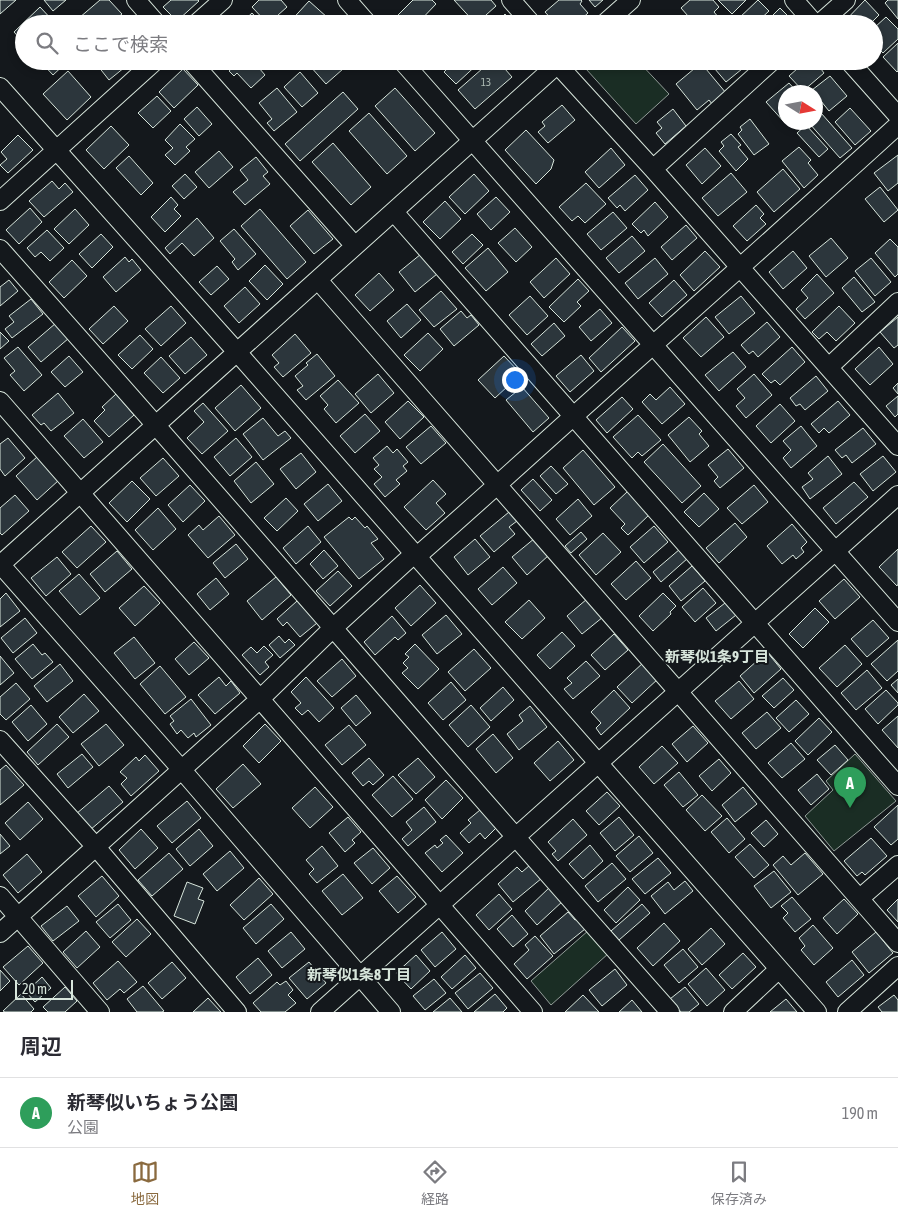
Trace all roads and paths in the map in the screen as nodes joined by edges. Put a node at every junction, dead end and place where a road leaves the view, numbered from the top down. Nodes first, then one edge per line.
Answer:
1 (136, 0) edge
2 (222, 0) edge
3 (347, 0) edge
4 (511, 0) edge
5 (631, 0) edge
6 (794, 0) edge
7 (846, 0) edge
8 (149, 15) edge
9 (206, 15) edge
10 (360, 15) edge
11 (524, 15) edge
12 (614, 15) edge
13 (808, 15) edge
14 (826, 15) edge
15 (145, 70) edge
16 (199, 70) edge
17 (410, 70) edge
18 (552, 70) edge
19 (566, 70) edge
20 (762, 70) edge
21 (857, 70) edge
22 (0, 87) edge
23 (898, 116) edge
24 (898, 125) edge
25 (472, 141) junction
26 (56, 150) junction
27 (653, 169) junction
28 (0, 201) edge
29 (394, 212) junction
30 (355, 246) junction
31 (0, 249) edge
32 (741, 268) junction
33 (318, 280) junction
34 (898, 302) edge
35 (653, 345) junction
36 (237, 352) junction
37 (829, 367) junction
38 (0, 401) edge
39 (574, 416) junction
40 (156, 424) junction
41 (898, 446) edge
42 (498, 485) junction
43 (80, 493) junction
44 (898, 495) edge
45 (834, 550) junction
46 (415, 555) junction
47 (0, 565) edge
48 (898, 622) edge
49 (753, 623) junction
50 (333, 628) junction
51 (678, 691) junction
52 (260, 699) junction
53 (0, 740) edge
54 (597, 762) junction
55 (182, 770) junction
56 (898, 786) edge
57 (515, 837) junction
58 (96, 847) junction
59 (898, 865) edge
60 (0, 896) edge
61 (860, 898) junction
62 (439, 905) junction
63 (18, 917) junction
64 (0, 932) edge
65 (898, 943) edge
66 (898, 966) edge
67 (779, 969) junction
68 (360, 976) junction
69 (100, 1012) edge
70 (237, 1012) edge
71 (320, 1012) edge
72 (391, 1012) edge
73 (533, 1012) edge
74 (670, 1012) edge
75 (733, 1012) edge
76 (817, 1012) edge
77 (847, 1012) edge

1 - 8 street
2 - 9 street
3 - 10 street
4 - 11 street
5 - 12 street
6 - 13 street
7 - 14 street
15 - 26 street
16 - 30 street
17 - 25 street
18 - 25 street
19 - 27 street
20 - 27 street
21 - 23 street
22 - 26 street
24 - 32 street
25 - 29 street
25 - 35 street
26 - 28 street
26 - 36 street
27 - 32 street
29 - 30 street
29 - 39 street
30 - 33 street
31 - 40 street
32 - 35 street
32 - 37 street
33 - 36 street
33 - 42 street
34 - 37 street
35 - 39 street
35 - 45 street
36 - 40 street
36 - 46 street
37 - 41 street
38 - 43 street
39 - 42 street
39 - 49 street
40 - 43 street
40 - 50 street
42 - 46 street
42 - 51 street
43 - 47 street
43 - 52 street
44 - 45 street
45 - 48 street
45 - 49 street
46 - 50 street
46 - 54 street
47 - 55 street
49 - 51 street
49 - 56 street
50 - 52 street
50 - 57 street
51 - 54 street
51 - 61 street
52 - 55 street
52 - 62 street
53 - 58 street
54 - 57 street
54 - 67 street
55 - 58 street
55 - 68 street
57 - 62 street
57 - 74 street
58 - 63 street
58 - 70 street
59 - 61 street
60 - 63 street
61 - 65 street
62 - 68 street
62 - 73 street
63 - 64 street
63 - 69 street
66 - 77 street
67 - 75 street
67 - 76 street
68 - 71 street
68 - 72 street

